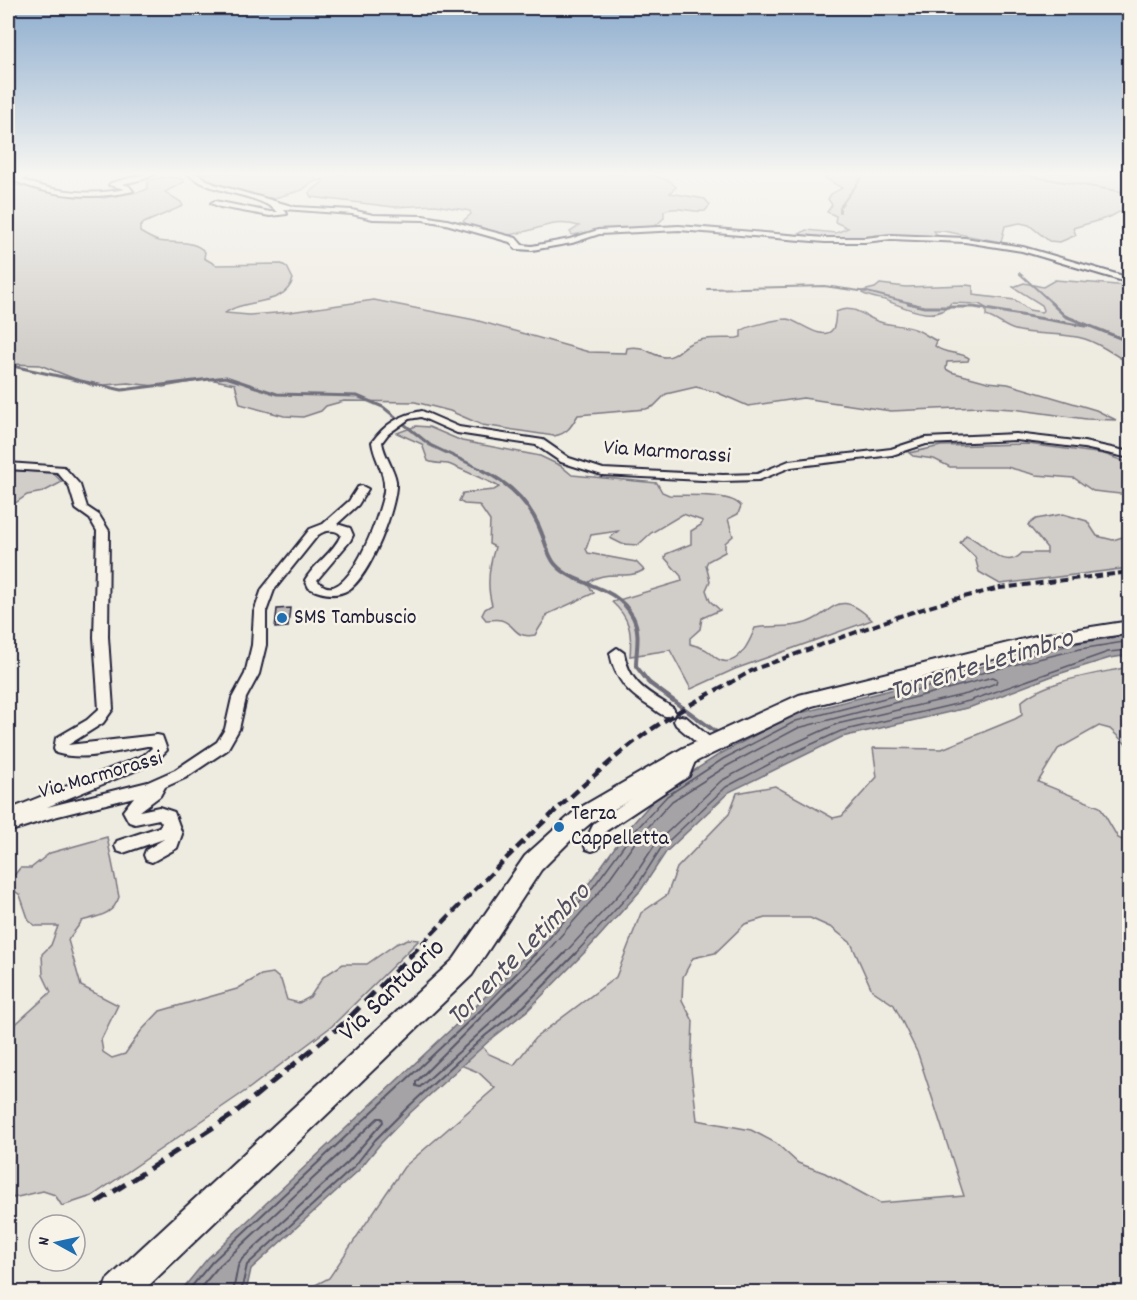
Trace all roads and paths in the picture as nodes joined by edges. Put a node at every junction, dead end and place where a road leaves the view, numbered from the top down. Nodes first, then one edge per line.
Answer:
1 (490, 234) edge
2 (593, 234) edge
3 (743, 234) edge
4 (948, 235) dead end
5 (965, 240) junction
6 (1130, 280) edge
7 (1130, 455) edge
8 (8, 466) edge
9 (362, 489) dead end
10 (327, 527) junction
11 (1130, 627) edge
12 (617, 653) dead end
13 (668, 712) dead end
14 (681, 721) dead end
15 (700, 749) junction
16 (158, 784) junction
17 (8, 816) edge
18 (171, 824) junction
19 (8, 826) edge
20 (592, 843) dead end
21 (123, 846) dead end
22 (152, 855) dead end
23 (119, 1293) edge

1 - 2 street
3 - 5 street
4 - 5 street
5 - 6 street
7 - 10 street, Via Marmorassi
8 - 17 street, Via Marmorassi
9 - 10 street
10 - 16 street, Via Marmorassi
11 - 15 main road, Via Santuario
12 - 13 street
14 - 15 street
15 - 20 street
15 - 23 main road, Via Santuario
16 - 18 street
16 - 19 street, Via Marmorassi
18 - 21 street
18 - 22 street

